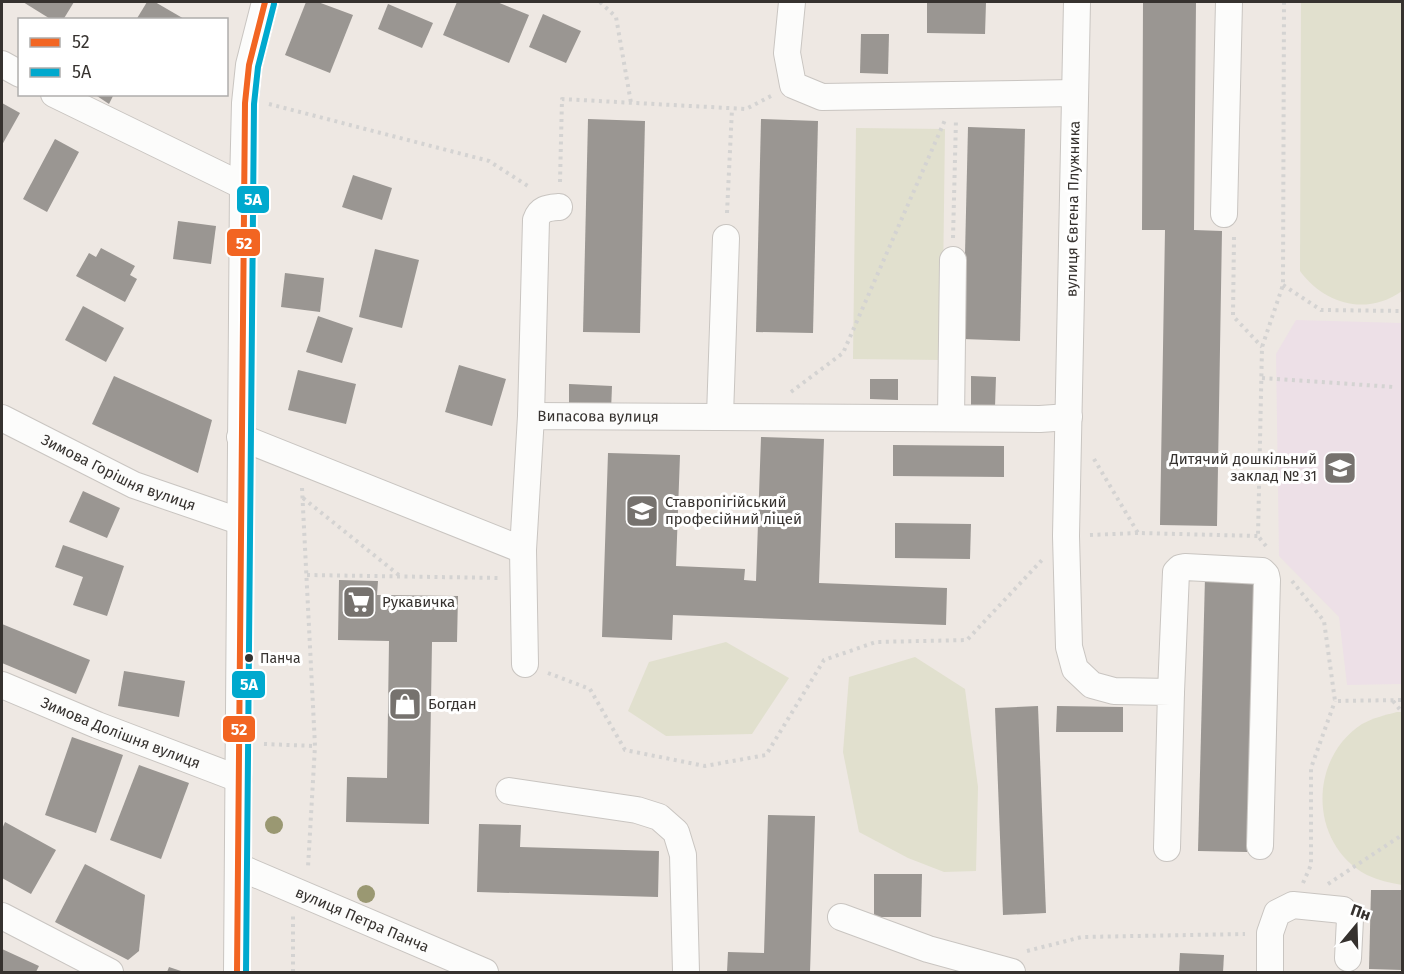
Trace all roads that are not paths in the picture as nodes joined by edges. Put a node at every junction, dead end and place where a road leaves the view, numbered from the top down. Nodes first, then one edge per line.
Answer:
1 (265, 2) edge
2 (792, 2) edge
3 (1077, 2) edge
4 (1229, 2) edge
5 (2, 64) edge
6 (18, 73) edge
7 (1075, 93) junction
8 (57, 96) edge
9 (243, 186) junction
10 (559, 207) road end
11 (1224, 214) road end
12 (726, 238) road end
13 (952, 260) road end
14 (531, 416) junction
15 (720, 416) junction
16 (1069, 417) junction
17 (2, 418) edge
18 (951, 418) junction
19 (240, 438) junction
20 (239, 521) junction
21 (523, 550) junction
22 (525, 664) road end
23 (2, 685) edge
24 (1171, 692) junction
25 (239, 779) junction
26 (509, 791) dead end
27 (1260, 846) dead end
28 (1167, 848) dead end
29 (239, 867) junction
30 (2, 916) edge
31 (840, 917) dead end
32 (1348, 958) dead end
33 (1019, 962) edge
34 (110, 972) edge
35 (237, 972) edge
36 (485, 972) edge
37 (686, 972) edge
38 (1269, 972) edge

1 - 9 street
2 - 7 street
3 - 7 street, вулиця Євгена Плужника
4 - 11 street
5 - 6 street
7 - 16 street, вулиця Євгена Плужника
8 - 9 street
9 - 19 street
10 - 14 street
12 - 15 street
13 - 18 street
14 - 15 street, Випасова вулиця
14 - 21 street, Випасова вулиця
15 - 18 street, Випасова вулиця
16 - 18 street, Випасова вулиця
16 - 24 street, вулиця Євгена Плужника
17 - 20 street, Зимова Горішня вулиця
19 - 20 street
19 - 21 street
20 - 25 street
21 - 22 street, Випасова вулиця
23 - 25 street, Зимова Долішня вулиця
24 - 27 street
24 - 28 street
25 - 29 street
26 - 37 street
29 - 35 street
29 - 36 street, вулиця Петра Панча
30 - 34 street
31 - 33 street
32 - 38 street

